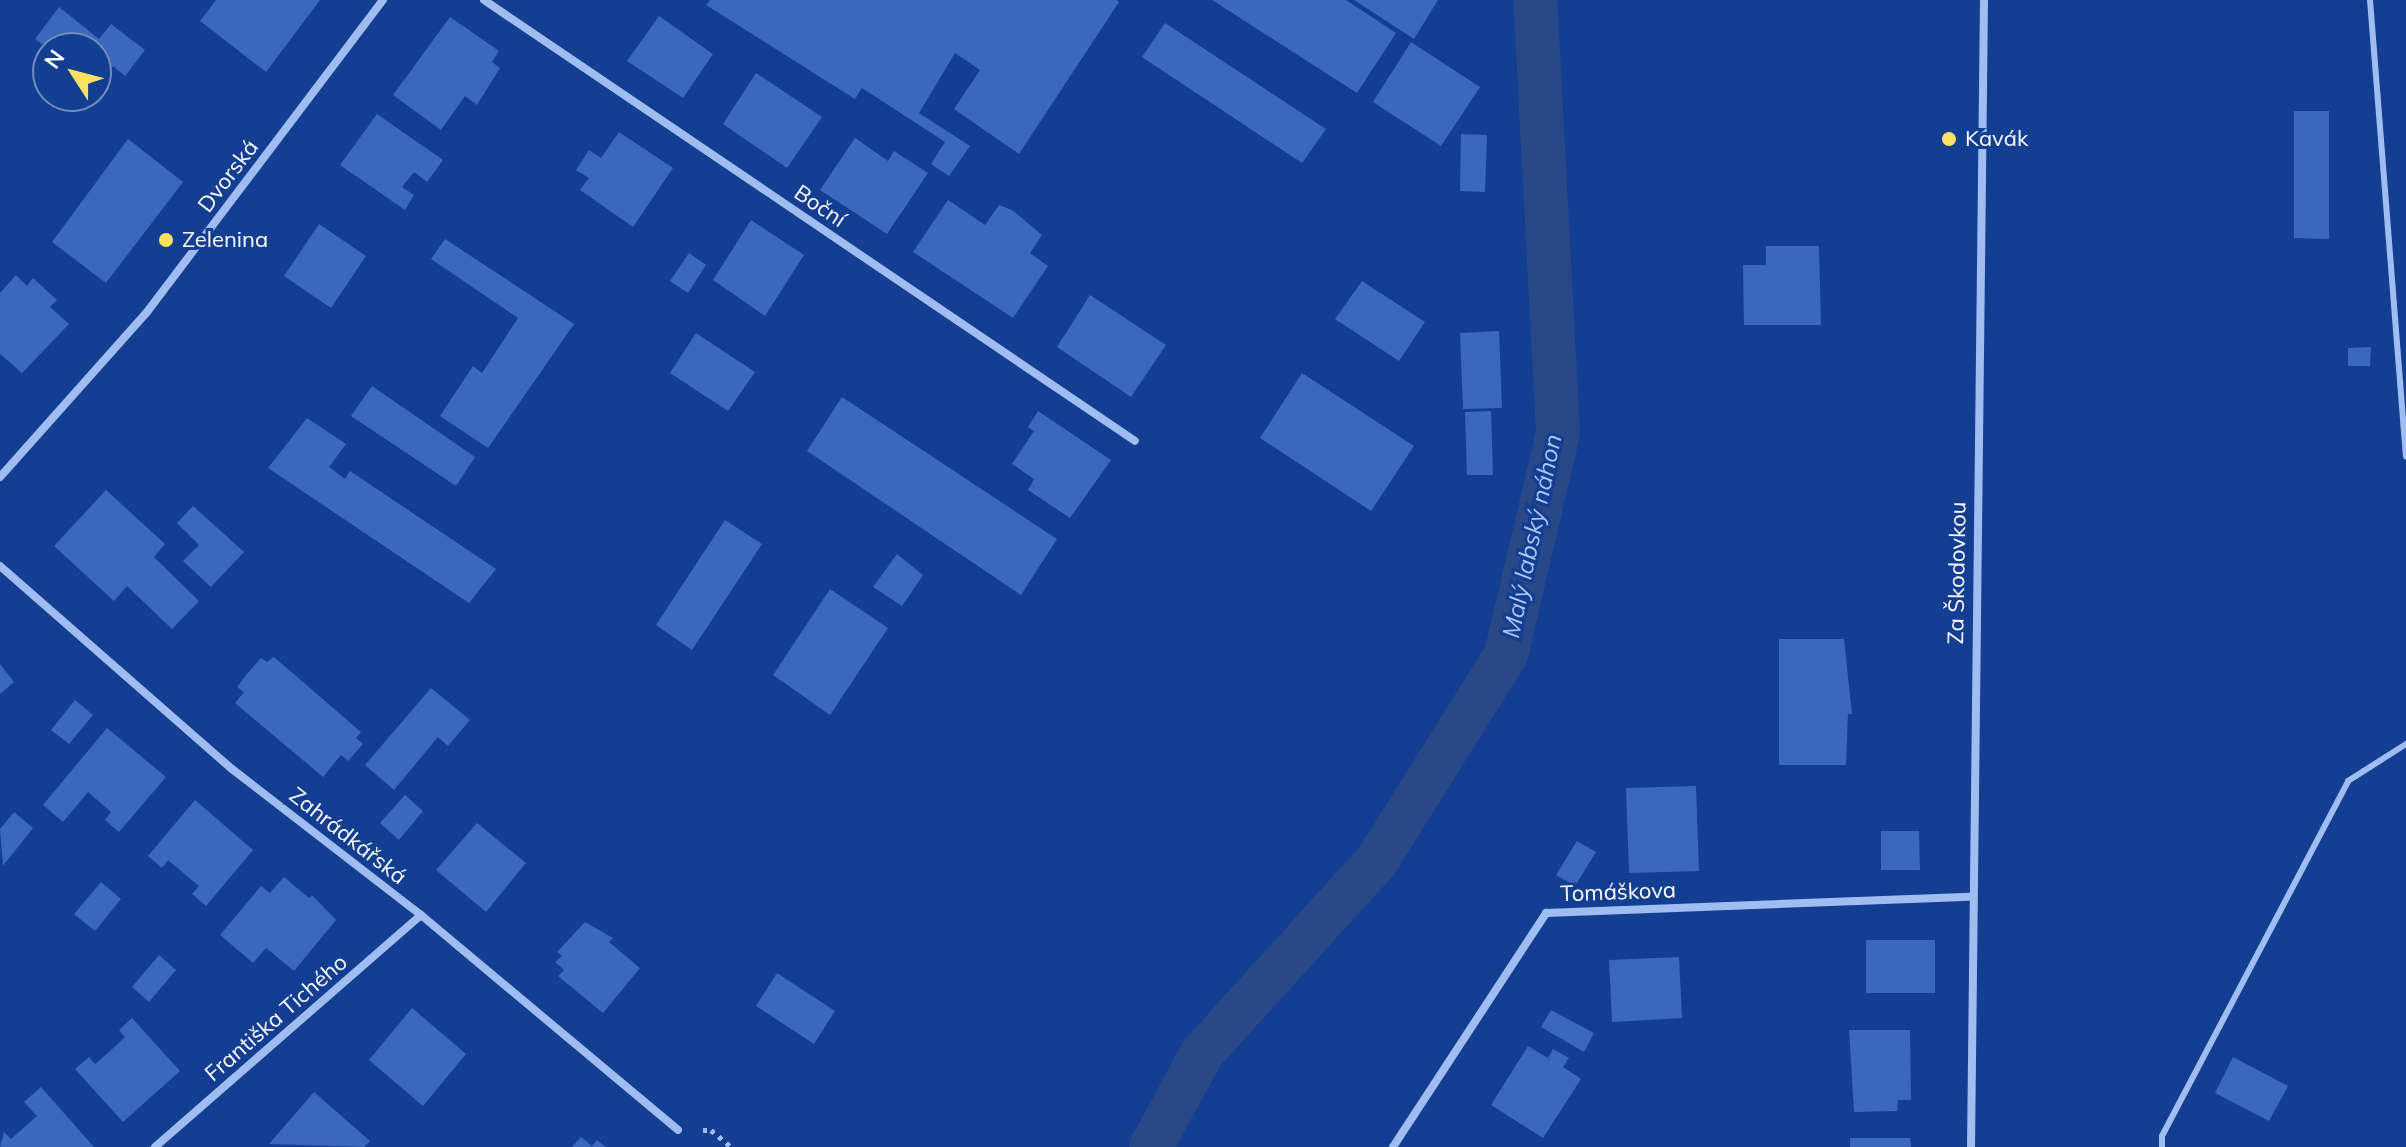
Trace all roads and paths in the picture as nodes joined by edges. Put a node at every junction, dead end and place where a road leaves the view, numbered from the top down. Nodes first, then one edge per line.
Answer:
1 (383, 0) edge
2 (484, 0) edge
3 (1984, 0) edge
4 (2370, 0) edge
5 (1135, 441) dead end
6 (2406, 457) edge
7 (0, 477) edge
8 (0, 566) edge
9 (2406, 744) edge
10 (1970, 897) junction
11 (421, 915) junction
12 (678, 1130) dead end
13 (155, 1147) edge
14 (1393, 1147) edge
15 (1971, 1147) edge
16 (2162, 1147) edge

1 - 7 street, Dvorská
2 - 5 street, Boční
3 - 10 street, Za Škodovkou
4 - 6 lane
8 - 11 street, Zahrádkářská
9 - 16 lane
10 - 14 street, Tomáškova
10 - 15 street, Za Škodovkou
11 - 12 street, Zahrádkářská
11 - 13 street, Františka Tichého

